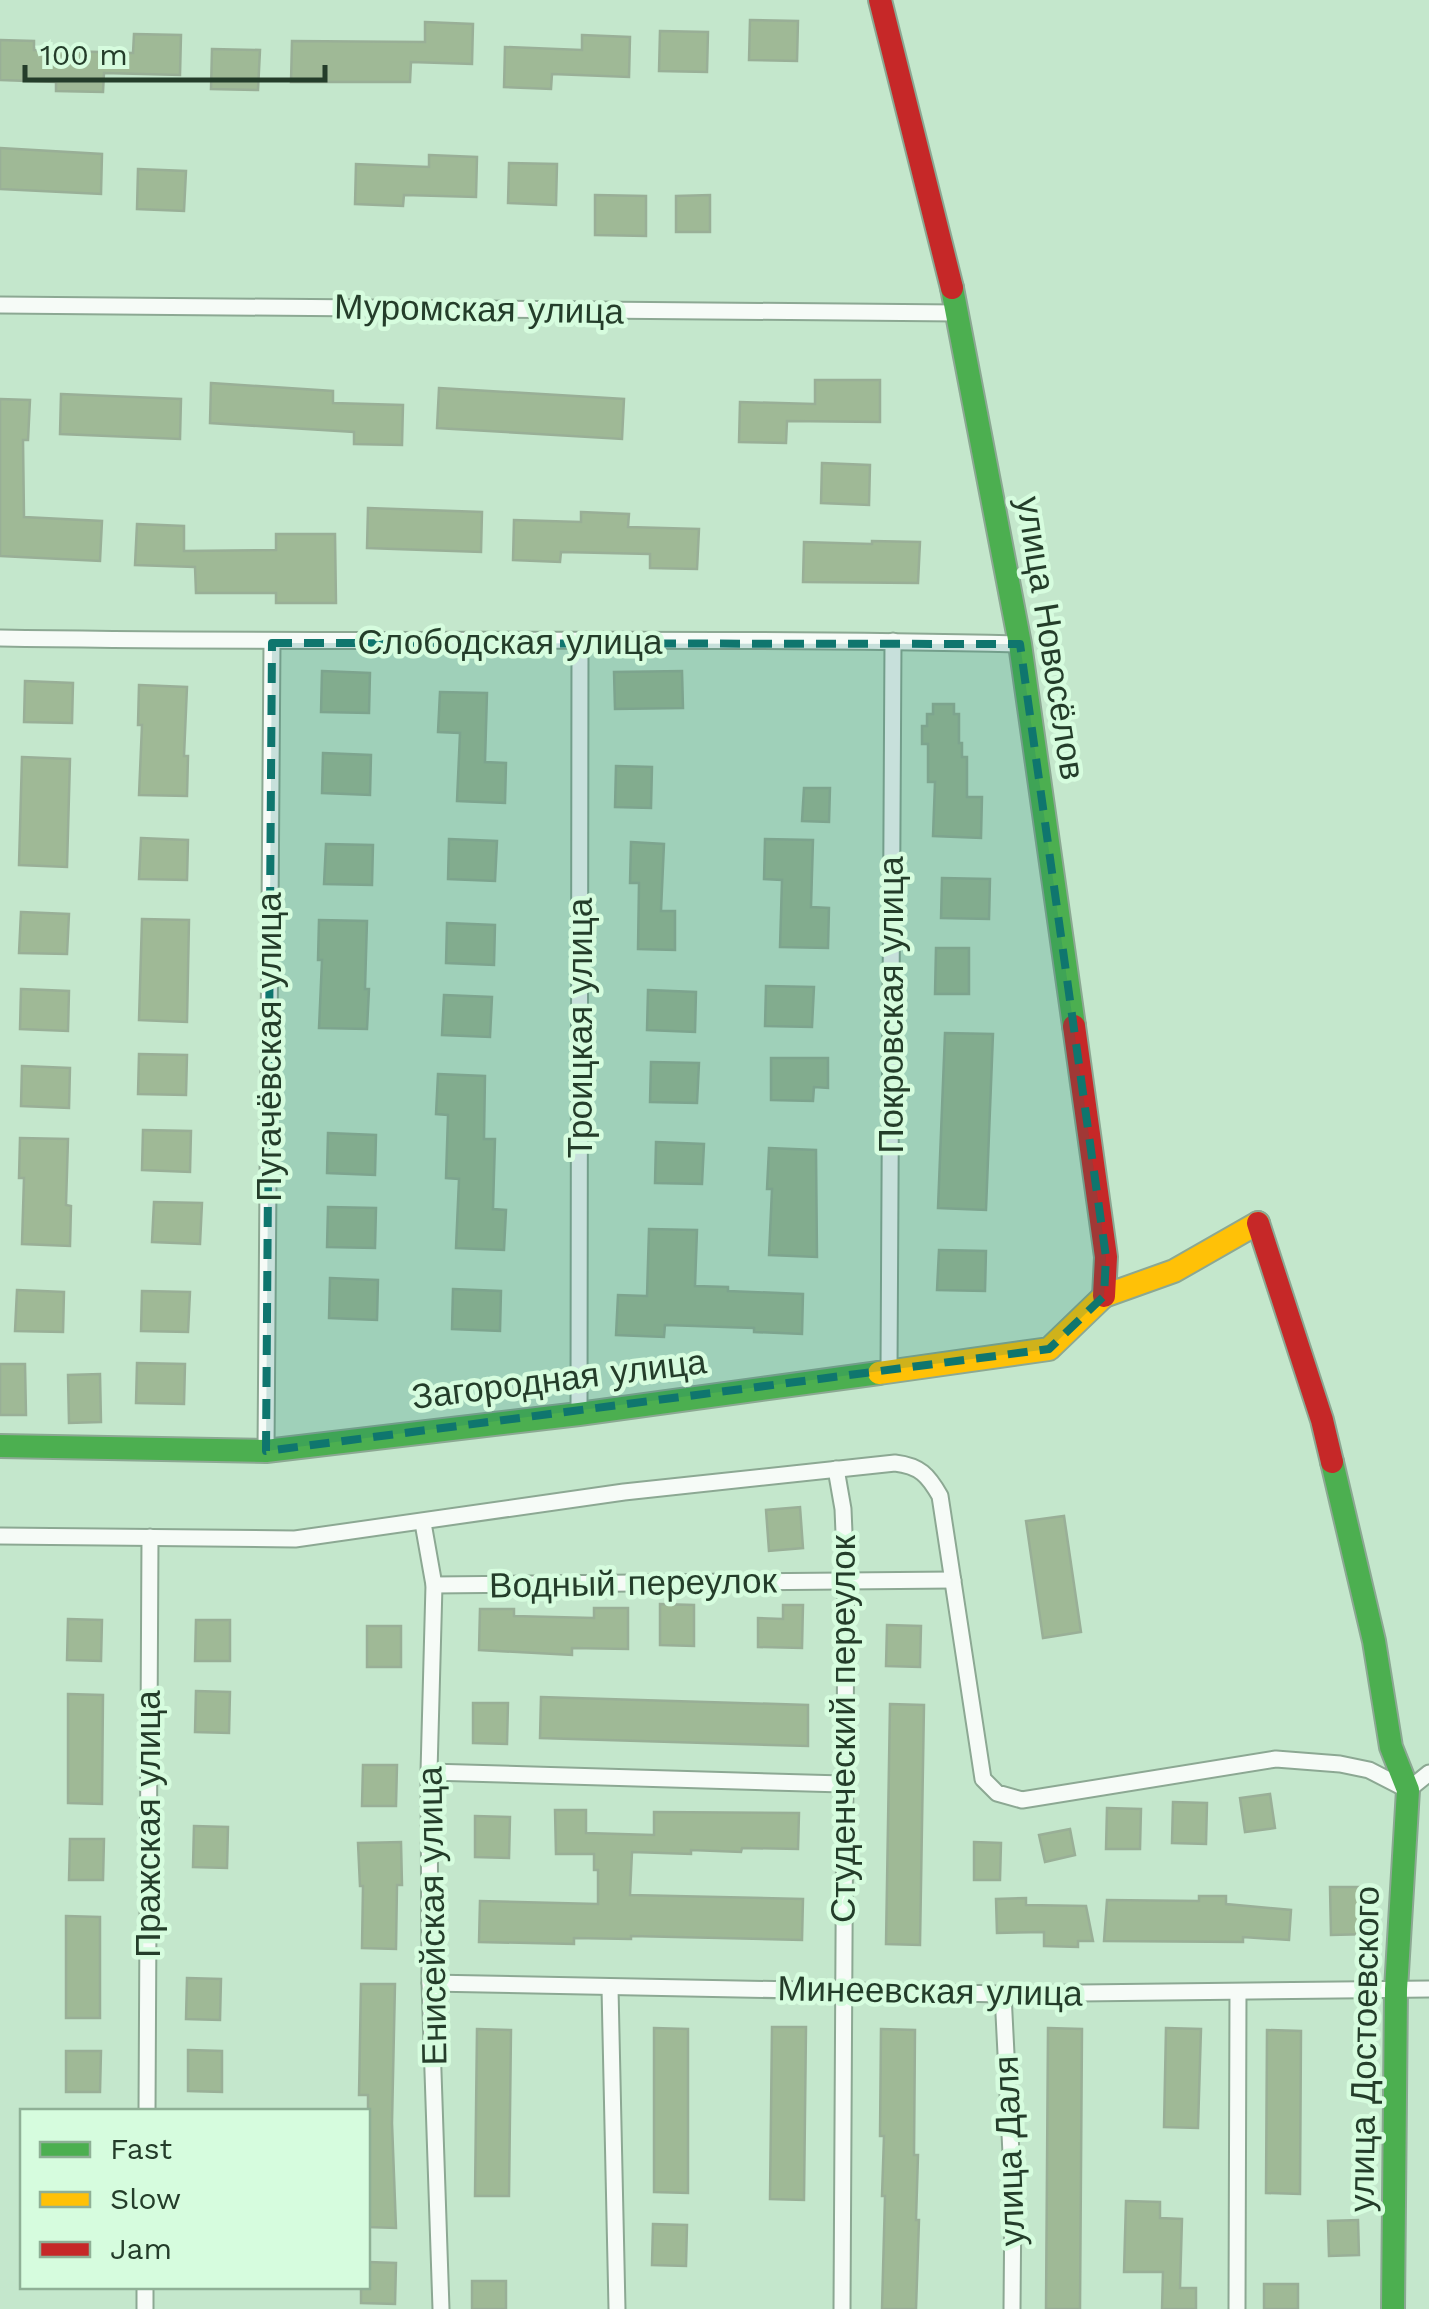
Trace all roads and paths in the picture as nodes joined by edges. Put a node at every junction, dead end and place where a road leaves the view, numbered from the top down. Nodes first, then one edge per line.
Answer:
1 (880, 0) edge
2 (0, 305) edge
3 (958, 313) junction
4 (0, 638) edge
5 (580, 641) junction
6 (893, 641) junction
7 (272, 643) junction
8 (1020, 644) junction
9 (1104, 1296) junction
10 (889, 1369) junction
11 (579, 1414) junction
12 (0, 1446) edge
13 (266, 1451) junction
14 (836, 1469) junction
15 (423, 1523) junction
16 (0, 1536) edge
17 (150, 1538) junction
18 (953, 1580) junction
19 (846, 1581) junction
20 (434, 1585) junction
21 (430, 1772) junction
22 (1429, 1774) edge
23 (843, 1784) junction
24 (1408, 1790) junction
25 (430, 1983) junction
26 (610, 1988) junction
27 (842, 1989) junction
28 (1396, 1989) junction
29 (1429, 1989) edge
30 (1238, 1992) junction
31 (1003, 1994) junction
32 (146, 2109) edge
33 (441, 2309) edge
34 (617, 2309) edge
35 (842, 2309) edge
36 (1012, 2309) edge
37 (1237, 2309) edge
38 (1394, 2309) edge

1 - 3 street, улица Новосёлов
2 - 3 street, Муромская улица
3 - 8 street, улица Новосёлов
4 - 7 street, Слободская улица
5 - 6 street, Слободская улица
5 - 7 street, Слободская улица
5 - 11 street, Троицкая улица
6 - 8 street, Слободская улица
6 - 10 street, Покровская улица
7 - 13 street, Пугачёвская улица
8 - 9 street, улица Новосёлов
9 - 10 street, Загородная улица
9 - 24 street
10 - 11 street, Загородная улица
11 - 13 street, Загородная улица
12 - 13 street, Загородная улица
14 - 15 street
14 - 18 street
14 - 19 street, Студенческий переулок
15 - 17 street
15 - 20 street, Енисейская улица
16 - 17 street
17 - 32 street, Пражская улица
18 - 19 street, Водный переулок
18 - 24 street
19 - 20 street, Водный переулок
19 - 23 street, Студенческий переулок
20 - 21 street, Енисейская улица
21 - 23 street
21 - 25 street, Енисейская улица
22 - 24 street
23 - 27 street, Студенческий переулок
24 - 28 street, улица Достоевского
25 - 26 street, Минеевская улица
25 - 33 street, Енисейская улица
26 - 27 street, Минеевская улица
26 - 34 street
27 - 31 street, Минеевская улица
27 - 35 street, Студенческий переулок
28 - 29 street, Минеевская улица
28 - 30 street, Минеевская улица
28 - 38 street, улица Достоевского
30 - 31 street, Минеевская улица
30 - 37 street
31 - 36 street, улица Даля

